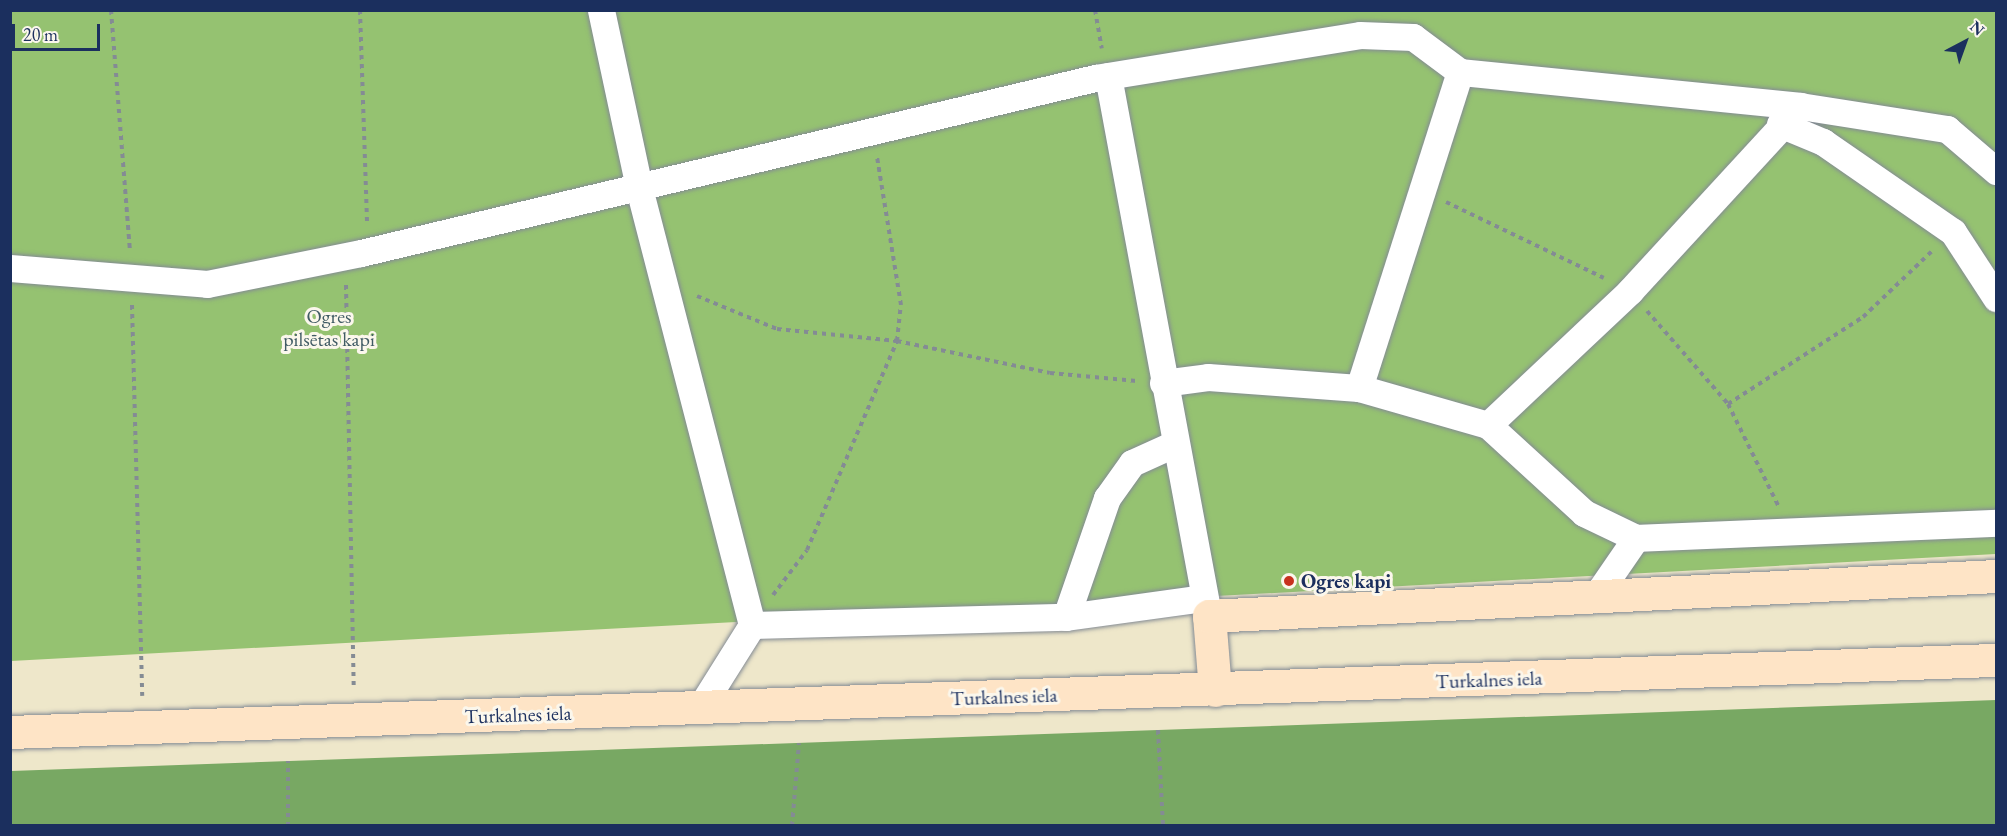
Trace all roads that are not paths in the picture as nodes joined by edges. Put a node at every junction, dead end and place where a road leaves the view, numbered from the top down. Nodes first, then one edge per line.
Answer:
1 (601, 10) edge
2 (1461, 72) junction
3 (1108, 76) junction
4 (1790, 115) junction
5 (1996, 171) edge
6 (639, 188) junction
7 (10, 268) edge
8 (1996, 298) edge
9 (1163, 383) junction
10 (1359, 388) junction
11 (1488, 425) junction
12 (1174, 444) junction
13 (1996, 523) edge
14 (1636, 538) junction
15 (1996, 576) edge
16 (1594, 599) junction
17 (1206, 607) junction
18 (1066, 617) junction
19 (752, 625) junction
20 (1996, 660) edge
21 (1215, 690) junction
22 (700, 708) junction
23 (10, 732) edge

1 - 6 street
2 - 3 street
2 - 4 street
2 - 10 street
3 - 6 street
3 - 9 street
4 - 5 street
4 - 8 street
4 - 11 street
6 - 7 street
6 - 19 street
9 - 10 street
9 - 12 street
10 - 11 street
11 - 14 street
12 - 17 street
12 - 18 street
13 - 14 street
14 - 16 street
15 - 16 main road
16 - 17 main road
17 - 18 street
17 - 21 main road
18 - 19 street
19 - 22 street
20 - 21 main road, Turkalnes iela
21 - 22 main road, Turkalnes iela
22 - 23 main road, Turkalnes iela

